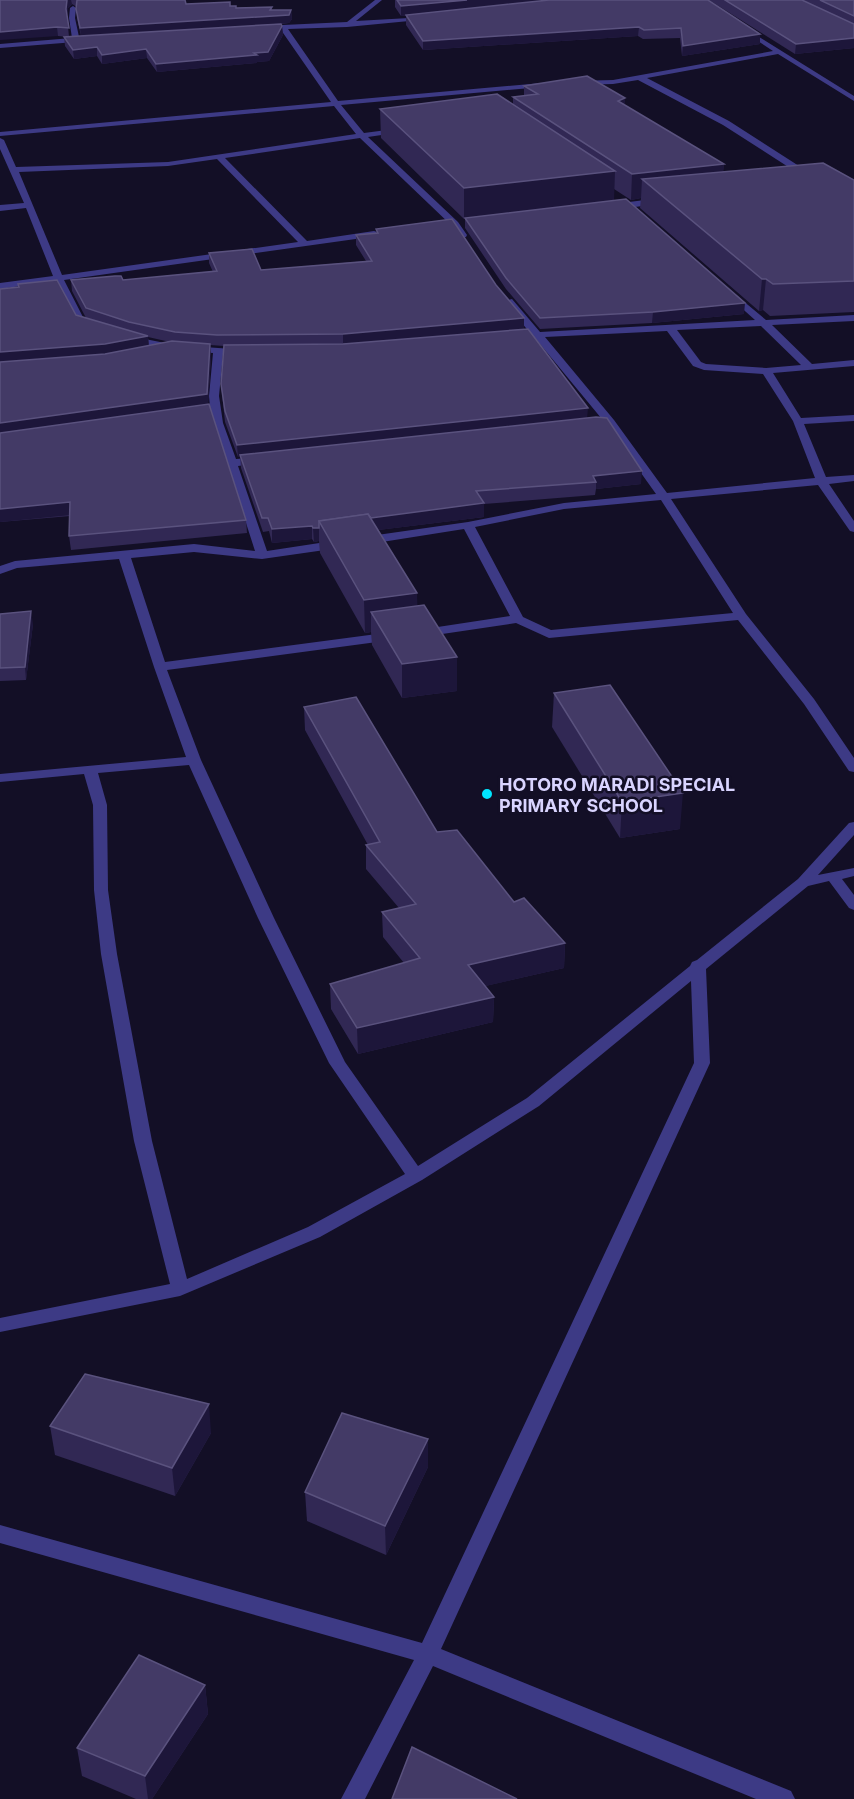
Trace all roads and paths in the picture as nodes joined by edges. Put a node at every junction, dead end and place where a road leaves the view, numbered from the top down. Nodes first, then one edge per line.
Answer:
1 (379, 0) edge
2 (73, 8) dead end
3 (438, 18) edge
4 (732, 22) edge
5 (347, 25) junction
6 (283, 27) junction
7 (272, 28) edge
8 (97, 38) edge
9 (76, 40) junction
10 (0, 46) edge
11 (779, 52) junction
12 (637, 76) junction
13 (613, 82) junction
14 (562, 83) edge
15 (572, 83) edge
16 (572, 93) edge
17 (854, 99) edge
18 (336, 104) junction
19 (410, 128) edge
20 (0, 134) edge
21 (363, 137) junction
22 (0, 140) edge
23 (220, 158) junction
24 (13, 170) junction
25 (813, 186) edge
26 (619, 198) edge
27 (675, 200) edge
28 (629, 205) junction
29 (29, 206) junction
30 (607, 207) edge
31 (0, 208) edge
32 (638, 213) edge
33 (386, 233) edge
34 (304, 243) junction
35 (468, 244) edge
36 (58, 277) junction
37 (718, 283) edge
38 (0, 286) edge
39 (501, 292) edge
40 (854, 318) edge
41 (763, 322) junction
42 (670, 328) junction
43 (100, 331) edge
44 (522, 335) edge
45 (539, 335) junction
46 (118, 336) edge
47 (175, 348) junction
48 (218, 351) junction
49 (252, 352) edge
50 (143, 355) edge
51 (854, 363) edge
52 (809, 367) junction
53 (766, 371) junction
54 (216, 410) junction
55 (182, 414) edge
56 (854, 418) edge
57 (798, 421) junction
58 (278, 458) edge
59 (231, 463) junction
60 (854, 478) edge
61 (822, 482) junction
62 (663, 495) junction
63 (468, 525) junction
64 (854, 529) edge
65 (124, 555) junction
66 (262, 555) junction
67 (0, 570) edge
68 (741, 616) junction
69 (518, 619) junction
70 (160, 667) junction
71 (194, 760) junction
72 (854, 768) edge
73 (90, 770) junction
74 (0, 778) edge
75 (854, 826) edge
76 (854, 872) edge
77 (832, 876) junction
78 (803, 882) junction
79 (854, 905) edge
80 (698, 965) junction
81 (416, 1176) junction
82 (180, 1289) junction
83 (0, 1325) edge
84 (0, 1533) edge
85 (428, 1654) junction
86 (353, 1799) edge
87 (783, 1799) edge

1 - 5 street
2 - 9 street
3 - 5 street
4 - 11 street
5 - 6 street
6 - 7 street
6 - 18 street
8 - 9 street
9 - 10 street
11 - 12 street
11 - 17 street
12 - 13 street
12 - 25 street
13 - 15 street
13 - 16 street
14 - 18 street
18 - 20 street
18 - 21 street
19 - 21 street
21 - 23 street
21 - 35 street
22 - 24 street
23 - 24 street
23 - 34 street
24 - 29 street
26 - 28 street
27 - 28 street
28 - 30 street
28 - 32 street
29 - 31 street
29 - 36 street
33 - 34 street
34 - 36 street
36 - 38 street
36 - 43 street
37 - 41 street
39 - 45 street
40 - 41 street
41 - 42 street
41 - 52 street
42 - 45 street
42 - 53 street
44 - 45 street
45 - 62 street
46 - 47 street
47 - 48 street
47 - 50 street
48 - 49 street
48 - 54 street
51 - 52 street
52 - 53 street
53 - 57 street
54 - 55 street
54 - 59 street
56 - 57 street
57 - 61 street
58 - 59 street
59 - 66 street
60 - 61 street
61 - 62 street
61 - 64 street
62 - 63 street
62 - 68 street
63 - 66 street
63 - 69 street
65 - 66 street
65 - 67 street
65 - 70 street
68 - 69 street
68 - 72 street
69 - 70 street
70 - 71 street
71 - 73 street
71 - 81 street
73 - 74 street
73 - 82 street
75 - 78 street
76 - 77 street
77 - 78 street
77 - 79 street
78 - 80 street
80 - 81 street
80 - 85 street
81 - 82 street
82 - 83 street
84 - 85 street
85 - 86 street
85 - 87 street

